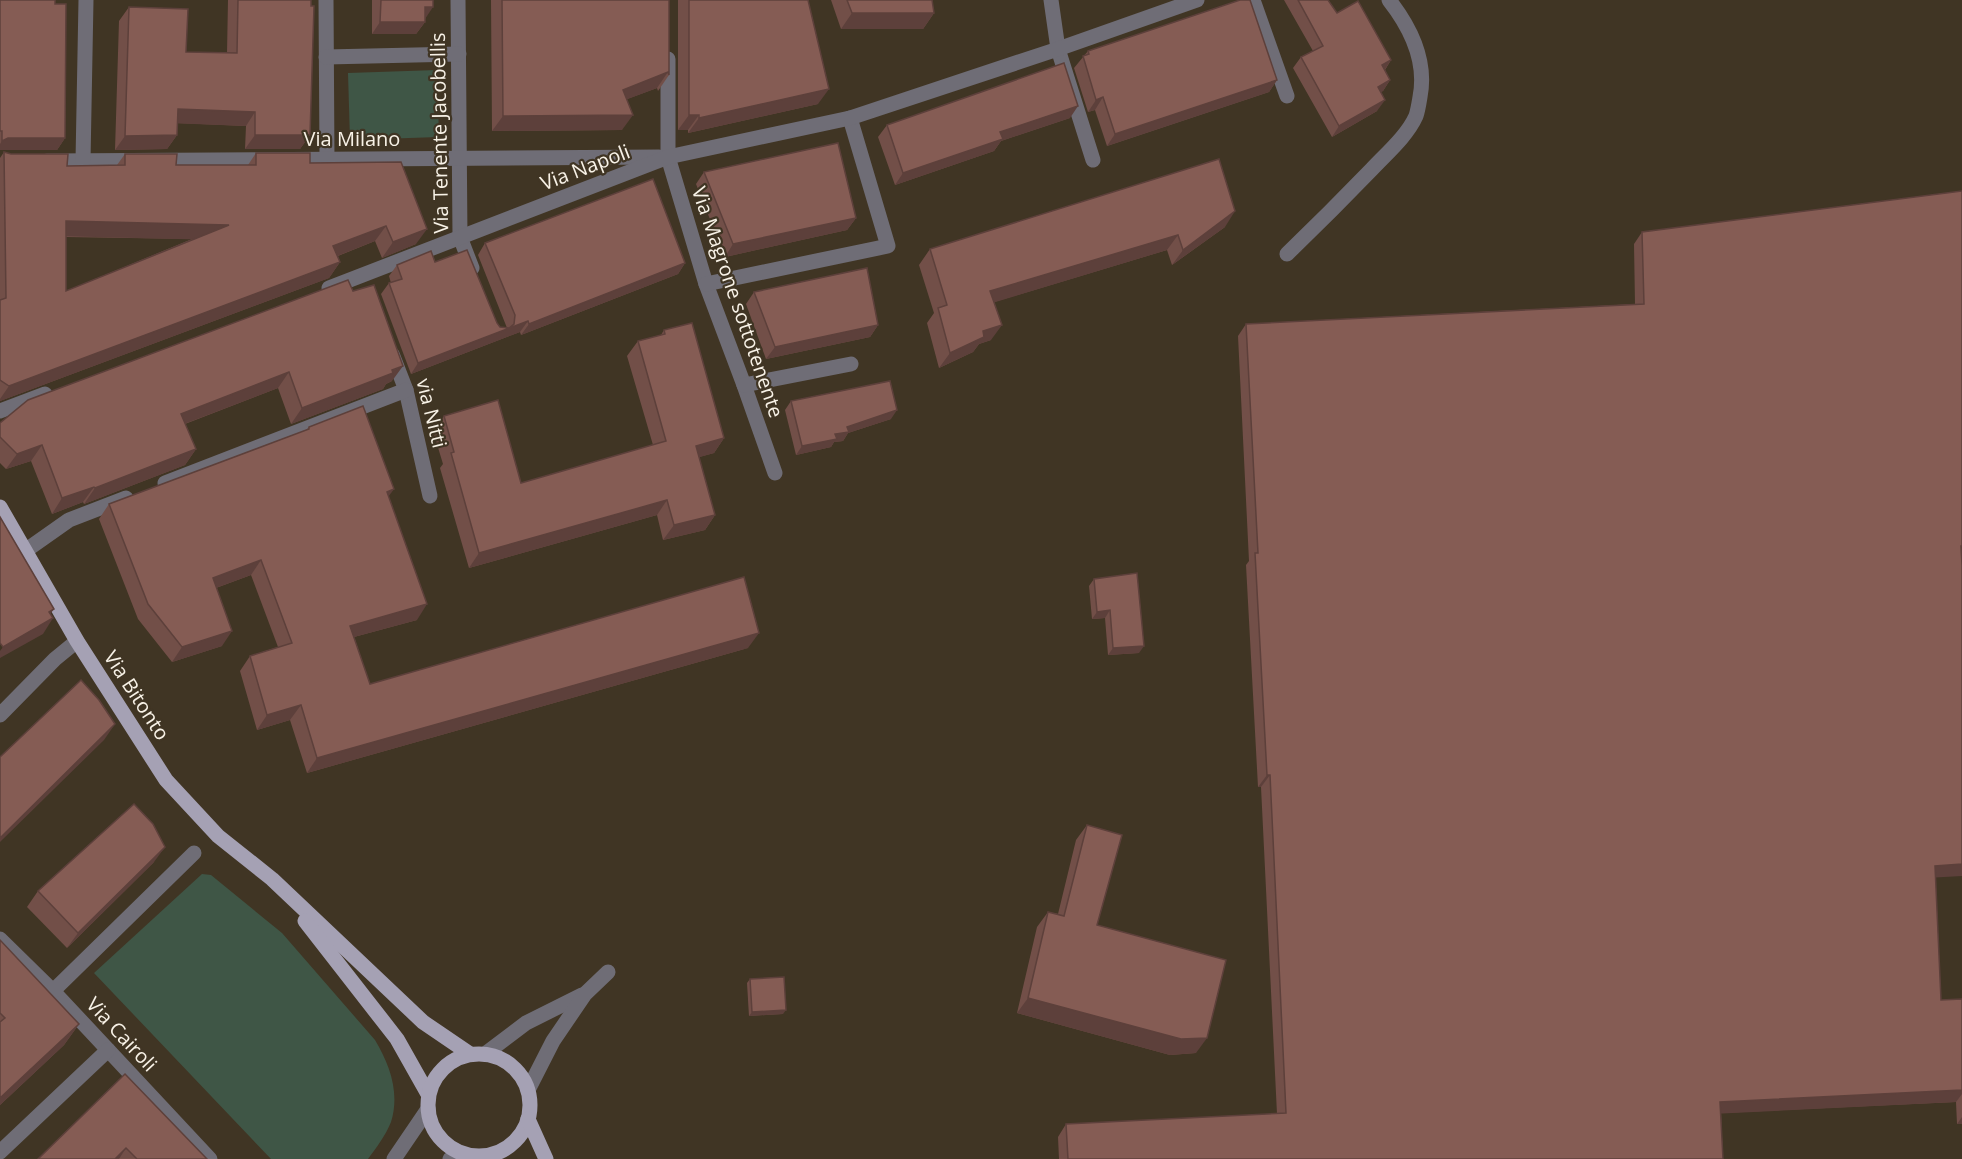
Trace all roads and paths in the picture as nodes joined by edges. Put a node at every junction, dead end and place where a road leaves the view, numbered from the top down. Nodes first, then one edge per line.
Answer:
1 (86, 0) edge
2 (307, 0) edge
3 (458, 0) edge
4 (1051, 0) edge
5 (1197, 0) edge
6 (1253, 0) edge
7 (1389, 0) edge
8 (326, 1) edge
9 (668, 45) edge
10 (1058, 49) junction
11 (459, 54) junction
12 (326, 57) junction
13 (1287, 96) dead end
14 (850, 118) junction
15 (668, 157) junction
16 (327, 159) junction
17 (460, 159) junction
18 (36, 160) edge
19 (1093, 160) dead end
20 (83, 161) junction
21 (460, 237) junction
22 (1287, 254) dead end
23 (477, 279) edge
24 (706, 284) junction
25 (320, 291) edge
26 (386, 338) edge
27 (851, 364) dead end
28 (744, 385) junction
29 (55, 390) edge
30 (406, 390) junction
31 (0, 411) edge
32 (774, 473) dead end
33 (430, 496) dead end
34 (0, 507) edge
35 (25, 551) junction
36 (77, 641) junction
37 (0, 715) edge
38 (194, 853) dead end
39 (272, 879) junction
40 (0, 939) edge
41 (608, 972) dead end
42 (53, 991) junction
43 (585, 994) junction
44 (108, 1050) junction
45 (477, 1054) junction
46 (528, 1090) junction
47 (428, 1102) junction
48 (528, 1119) junction
49 (0, 1152) edge
50 (455, 1156) edge
51 (490, 1157) edge
52 (210, 1159) edge
53 (394, 1159) edge
54 (546, 1159) edge

1 - 20 street
2 - 8 street
3 - 11 street, Via Tenente Jacobellis
4 - 10 street
5 - 10 street, Via Napoli
6 - 13 street
7 - 22 street
8 - 12 street
9 - 15 street, Via Magrone sottotenente
10 - 14 street, Via Napoli
10 - 19 street
11 - 12 street
11 - 17 street, Via Tenente Jacobellis
12 - 16 street
14 - 15 street, Via Napoli
14 - 24 street
15 - 17 street, Via Milano
15 - 21 street, Via Napoli
15 - 24 street, Via Magrone sottotenente
16 - 17 street, Via Milano
16 - 20 street, Via Milano
17 - 21 street, Via Tenente Jacobellis
18 - 20 street, Via Milano
21 - 23 street, Via Tenente Jacobellis
21 - 25 street, Via Napoli
24 - 28 street, Via Magrone sottotenente
26 - 30 street, via Nitti
27 - 28 street
28 - 32 street, Via Magrone sottotenente
29 - 31 street
30 - 33 street, via Nitti
30 - 35 street
34 - 35 main road, Via Bitonto
35 - 36 main road, Via Bitonto
36 - 37 street
36 - 39 main road, Via Bitonto
38 - 42 street
39 - 45 main road, Via Bitonto
39 - 47 main road, Via Bitonto
40 - 42 street, Via Cairoli
41 - 43 street
42 - 44 street, Via Cairoli
43 - 45 street
43 - 46 street
44 - 49 street
44 - 52 street, Via Cairoli
45 - 46 main road
45 - 47 main road
46 - 48 main road
47 - 50 main road
47 - 53 street
48 - 51 main road
48 - 54 main road
50 - 51 main road

